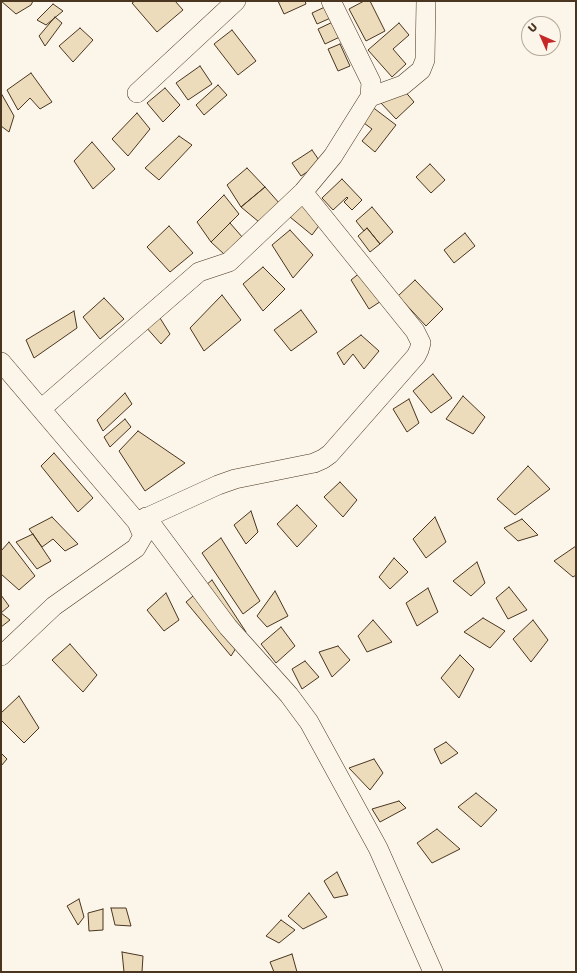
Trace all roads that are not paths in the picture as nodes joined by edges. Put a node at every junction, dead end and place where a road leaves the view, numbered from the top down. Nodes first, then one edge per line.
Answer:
1 (236, 1) edge
2 (331, 1) edge
3 (426, 1) edge
4 (138, 93) dead end
5 (370, 97) junction
6 (303, 192) junction
7 (1, 362) edge
8 (41, 409) junction
9 (142, 520) junction
10 (1, 656) edge
11 (433, 972) edge

1 - 4 street
2 - 5 street
3 - 5 street
5 - 6 street
6 - 8 street
6 - 9 street
7 - 8 street
8 - 9 street
9 - 10 street
9 - 11 street

